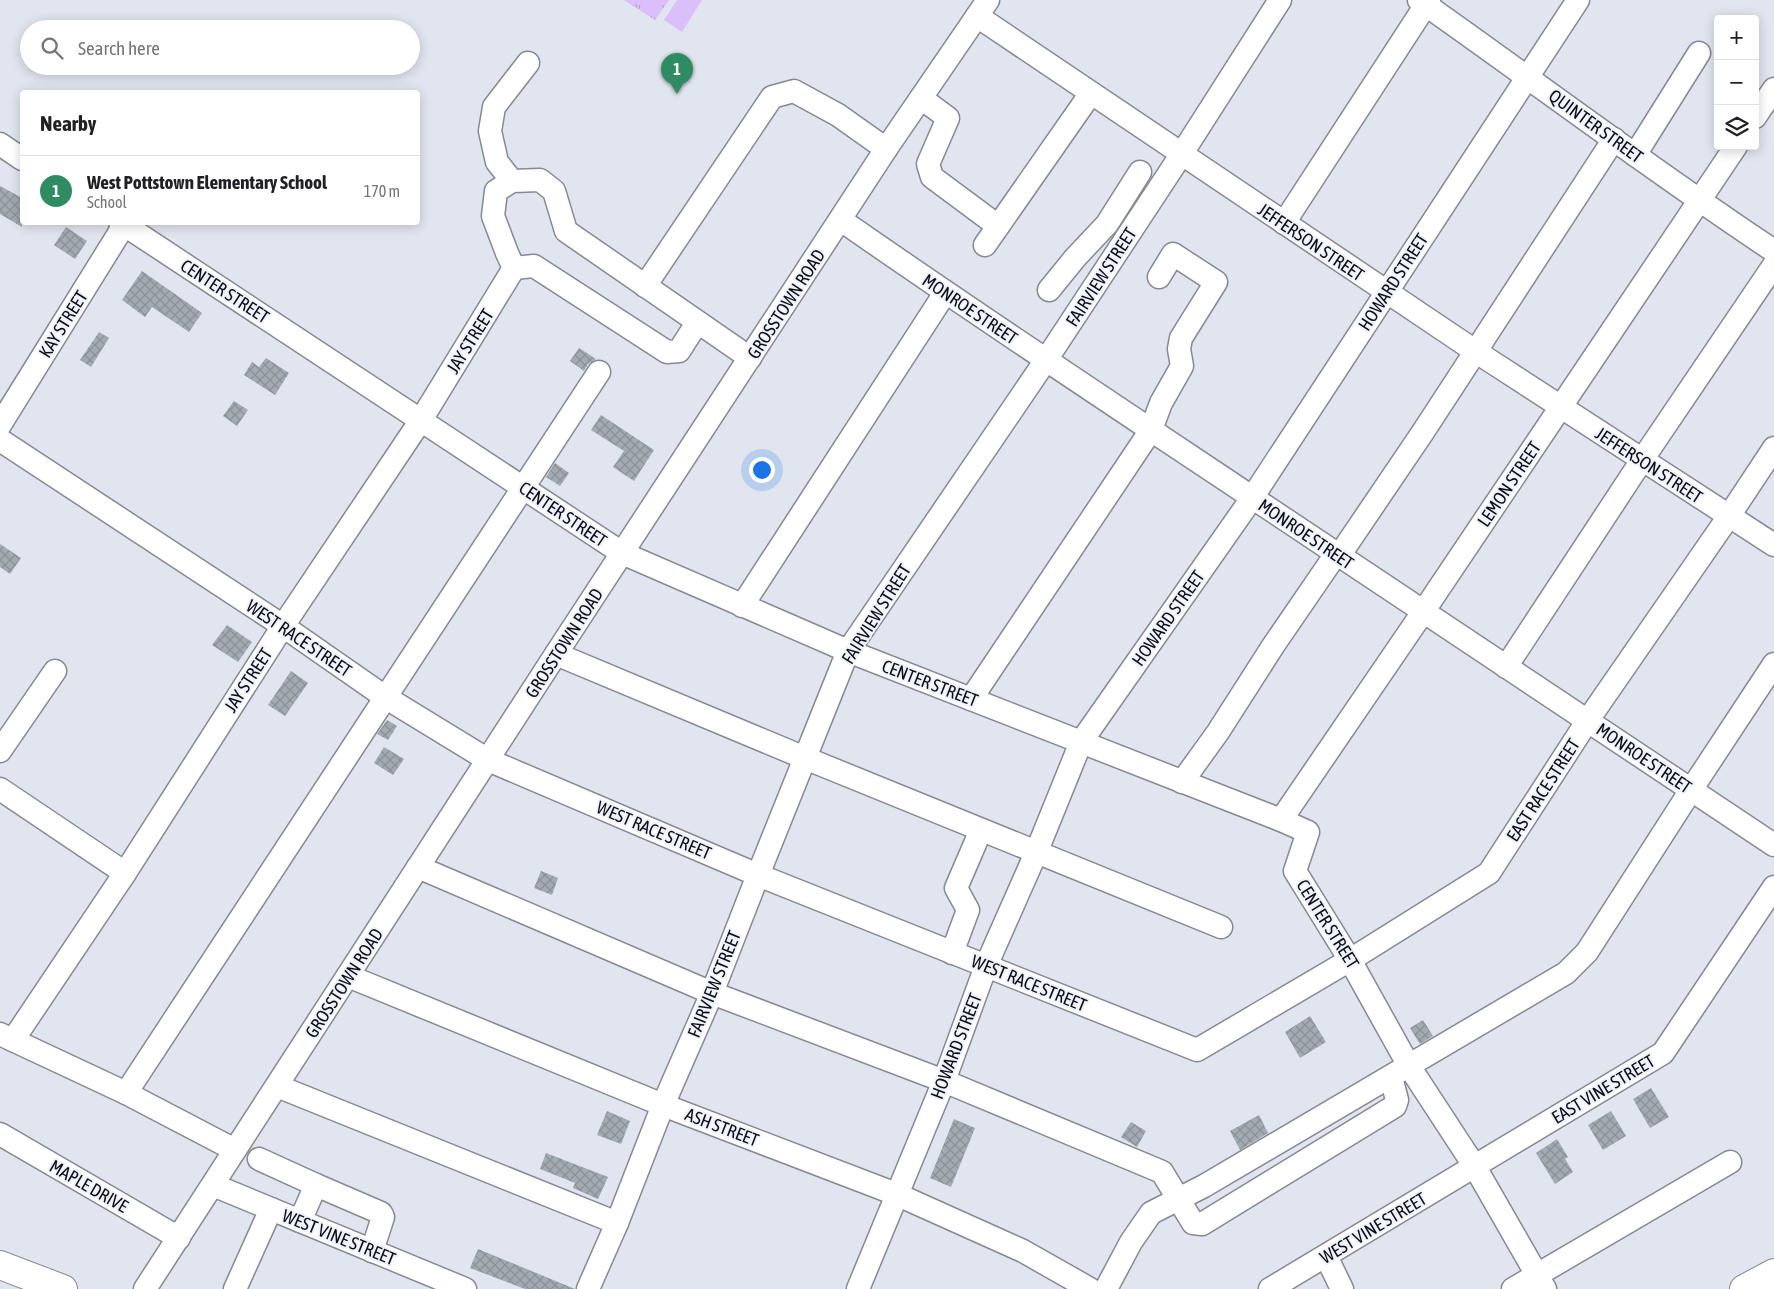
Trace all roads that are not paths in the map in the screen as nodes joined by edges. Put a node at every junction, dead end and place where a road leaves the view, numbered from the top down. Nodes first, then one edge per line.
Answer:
1 (1280, 0) edge
2 (1578, 0) edge
3 (1425, 2) edge
4 (983, 8) edge
5 (1699, 53) dead end
6 (528, 63) dead end
7 (1528, 77) junction
8 (1774, 89) edge
9 (1091, 93) junction
10 (921, 98) junction
11 (1759, 111) edge
12 (1614, 139) junction
13 (0, 144) edge
14 (886, 149) junction
15 (1733, 150) edge
16 (1181, 155) junction
17 (1635, 155) junction
18 (20, 158) edge
19 (1140, 172) dead end
20 (512, 181) junction
21 (1700, 202) junction
22 (840, 220) junction
23 (1284, 223) junction
24 (123, 225) edge
25 (127, 225) edge
26 (998, 226) junction
27 (1093, 238) junction
28 (985, 245) dead end
29 (1774, 250) edge
30 (1117, 252) junction
31 (1774, 265) edge
32 (514, 268) junction
33 (1158, 277) dead end
34 (645, 286) junction
35 (1049, 290) dead end
36 (1386, 292) junction
37 (945, 293) junction
38 (698, 323) junction
39 (1475, 351) junction
40 (750, 358) junction
41 (1046, 360) junction
42 (599, 372) dead end
43 (1560, 408) junction
44 (421, 420) junction
45 (0, 425) edge
46 (1151, 430) junction
47 (0, 440) edge
48 (1774, 448) edge
49 (1642, 460) junction
50 (524, 488) junction
51 (1252, 498) junction
52 (1729, 516) junction
53 (1774, 545) edge
54 (622, 554) junction
55 (1337, 555) junction
56 (742, 606) junction
57 (1422, 612) junction
58 (283, 626) junction
59 (848, 651) junction
60 (556, 654) junction
61 (1774, 664) edge
62 (1506, 667) junction
63 (55, 671) dead end
64 (385, 697) junction
65 (971, 699) junction
66 (1588, 720) junction
67 (1081, 742) junction
68 (0, 751) edge
69 (805, 758) junction
70 (488, 760) junction
71 (1182, 782) junction
72 (0, 789) edge
73 (1691, 790) junction
74 (1281, 820) junction
75 (981, 830) junction
76 (1774, 845) edge
77 (1036, 853) junction
78 (418, 867) junction
79 (125, 873) junction
80 (758, 875) junction
81 (1774, 887) edge
82 (1221, 927) dead end
83 (952, 953) junction
84 (1350, 960) junction
85 (986, 966) junction
86 (348, 976) junction
87 (712, 993) junction
88 (6, 1037) edge
89 (1400, 1072) junction
90 (944, 1081) junction
91 (277, 1086) junction
92 (126, 1093) junction
93 (663, 1104) junction
94 (0, 1134) edge
95 (235, 1150) junction
96 (259, 1159) dead end
97 (1730, 1162) dead end
98 (1475, 1167) junction
99 (213, 1185) junction
100 (316, 1185) junction
101 (896, 1194) junction
102 (1179, 1199) junction
103 (271, 1209) junction
104 (300, 1221) junction
105 (617, 1223) junction
106 (179, 1238) junction
107 (372, 1250) junction
108 (1326, 1256) junction
109 (0, 1265) edge
110 (1774, 1273) edge
111 (1541, 1282) edge
112 (63, 1289) edge
113 (145, 1289) edge
114 (235, 1289) edge
115 (465, 1289) edge
116 (588, 1289) edge
117 (858, 1289) edge
118 (1090, 1289) edge
119 (1106, 1289) edge
120 (1270, 1289) edge
121 (1342, 1289) edge
122 (1513, 1289) edge
123 (1744, 1289) edge

1 - 16 street, FAIRVIEW STREET
2 - 7 street, HOWARD STREET
3 - 7 street, QUINTER STREET
3 - 23 street
4 - 9 street, JEFFERSON STREET
4 - 10 street, GROSSTOWN ROAD
5 - 17 street
6 - 20 street
7 - 12 street, QUINTER STREET
7 - 36 street, HOWARD STREET
8 - 11 street
9 - 16 street, JEFFERSON STREET
9 - 26 street
10 - 14 street, GROSSTOWN ROAD
10 - 26 street
12 - 17 street, QUINTER STREET
12 - 39 street
13 - 18 street
14 - 22 street, GROSSTOWN ROAD
14 - 34 street
15 - 21 street, LEMON STREET
16 - 23 street, JEFFERSON STREET
16 - 30 street, FAIRVIEW STREET
17 - 21 street, QUINTER STREET
19 - 27 street
20 - 32 street
20 - 34 street
21 - 29 street, QUINTER STREET
21 - 43 street, LEMON STREET
22 - 37 street, MONROE STREET
22 - 40 street, GROSSTOWN ROAD
23 - 36 street, JEFFERSON STREET
24 - 45 street, KAY STREET
25 - 44 street, CENTER STREET
26 - 28 street
27 - 30 street
27 - 35 street
30 - 41 street, FAIRVIEW STREET
31 - 49 street
32 - 38 street
32 - 44 street, JAY STREET
33 - 46 street
34 - 38 street
36 - 39 street, JEFFERSON STREET
36 - 51 street, HOWARD STREET
37 - 41 street, MONROE STREET
37 - 56 street
38 - 40 street
39 - 43 street, JEFFERSON STREET
39 - 55 street
40 - 54 street, GROSSTOWN ROAD
41 - 46 street, MONROE STREET
41 - 59 street, FAIRVIEW STREET
42 - 50 street
43 - 49 street, JEFFERSON STREET
43 - 57 street, LEMON STREET
44 - 50 street, CENTER STREET
44 - 58 street, JAY STREET
46 - 51 street, MONROE STREET
46 - 65 street
47 - 58 street, WEST RACE STREET
48 - 52 street, EAST RACE STREET
49 - 52 street, JEFFERSON STREET
49 - 62 street
50 - 54 street, CENTER STREET
50 - 64 street
51 - 55 street, MONROE STREET
51 - 67 street, HOWARD STREET
52 - 53 street, JEFFERSON STREET
52 - 66 street, EAST RACE STREET
54 - 56 street, CENTER STREET
54 - 60 street, GROSSTOWN ROAD
55 - 57 street, MONROE STREET
55 - 71 street
56 - 59 street, CENTER STREET
57 - 62 street, MONROE STREET
57 - 74 street, LEMON STREET
58 - 64 street, WEST RACE STREET
58 - 79 street, JAY STREET
59 - 65 street, CENTER STREET
59 - 69 street, FAIRVIEW STREET
60 - 69 street
60 - 70 street, GROSSTOWN ROAD
61 - 73 street
62 - 66 street, MONROE STREET
63 - 68 street
64 - 70 street, WEST RACE STREET
64 - 92 street
65 - 67 street, CENTER STREET
66 - 73 street, MONROE STREET
66 - 84 street, EAST RACE STREET
67 - 71 street, CENTER STREET
67 - 77 street, HOWARD STREET
69 - 75 street
69 - 80 street, FAIRVIEW STREET
70 - 78 street, GROSSTOWN ROAD
70 - 80 street, WEST RACE STREET
71 - 74 street, CENTER STREET
72 - 79 street
73 - 76 street, MONROE STREET
73 - 89 street
74 - 84 street, CENTER STREET
75 - 77 street
75 - 83 street
77 - 82 street
77 - 85 street, HOWARD STREET
78 - 86 street, GROSSTOWN ROAD
78 - 87 street
79 - 88 street, JAY STREET
80 - 83 street, WEST RACE STREET
80 - 87 street, FAIRVIEW STREET
81 - 98 street, EAST VINE STREET
83 - 85 street, WEST RACE STREET
84 - 85 street, WEST RACE STREET
84 - 89 street, CENTER STREET
85 - 90 street, HOWARD STREET
86 - 91 street, GROSSTOWN ROAD
86 - 93 street, ASH STREET
87 - 90 street
87 - 93 street, FAIRVIEW STREET
88 - 92 street
89 - 98 street, CENTER STREET
89 - 102 street
89 - 102 street
90 - 101 street, HOWARD STREET
90 - 102 street
91 - 95 street, GROSSTOWN ROAD
91 - 105 street
92 - 95 street
93 - 101 street, ASH STREET
93 - 105 street, FAIRVIEW STREET
94 - 106 street, MAPLE DRIVE
95 - 99 street, GROSSTOWN ROAD
96 - 100 street
97 - 111 street
98 - 108 street, WEST VINE STREET
98 - 111 street, CENTER STREET
99 - 103 street, WEST VINE STREET
99 - 106 street, GROSSTOWN ROAD
100 - 104 street
100 - 107 street
101 - 117 street, HOWARD STREET
101 - 118 street, ASH STREET
102 - 119 street
103 - 104 street, WEST VINE STREET
103 - 114 street
104 - 107 street, WEST VINE STREET
105 - 116 street, FAIRVIEW STREET
106 - 113 street, GROSSTOWN ROAD
107 - 115 street, WEST VINE STREET
108 - 120 street, WEST VINE STREET
108 - 121 street
109 - 112 main road
110 - 123 main road
111 - 122 street

